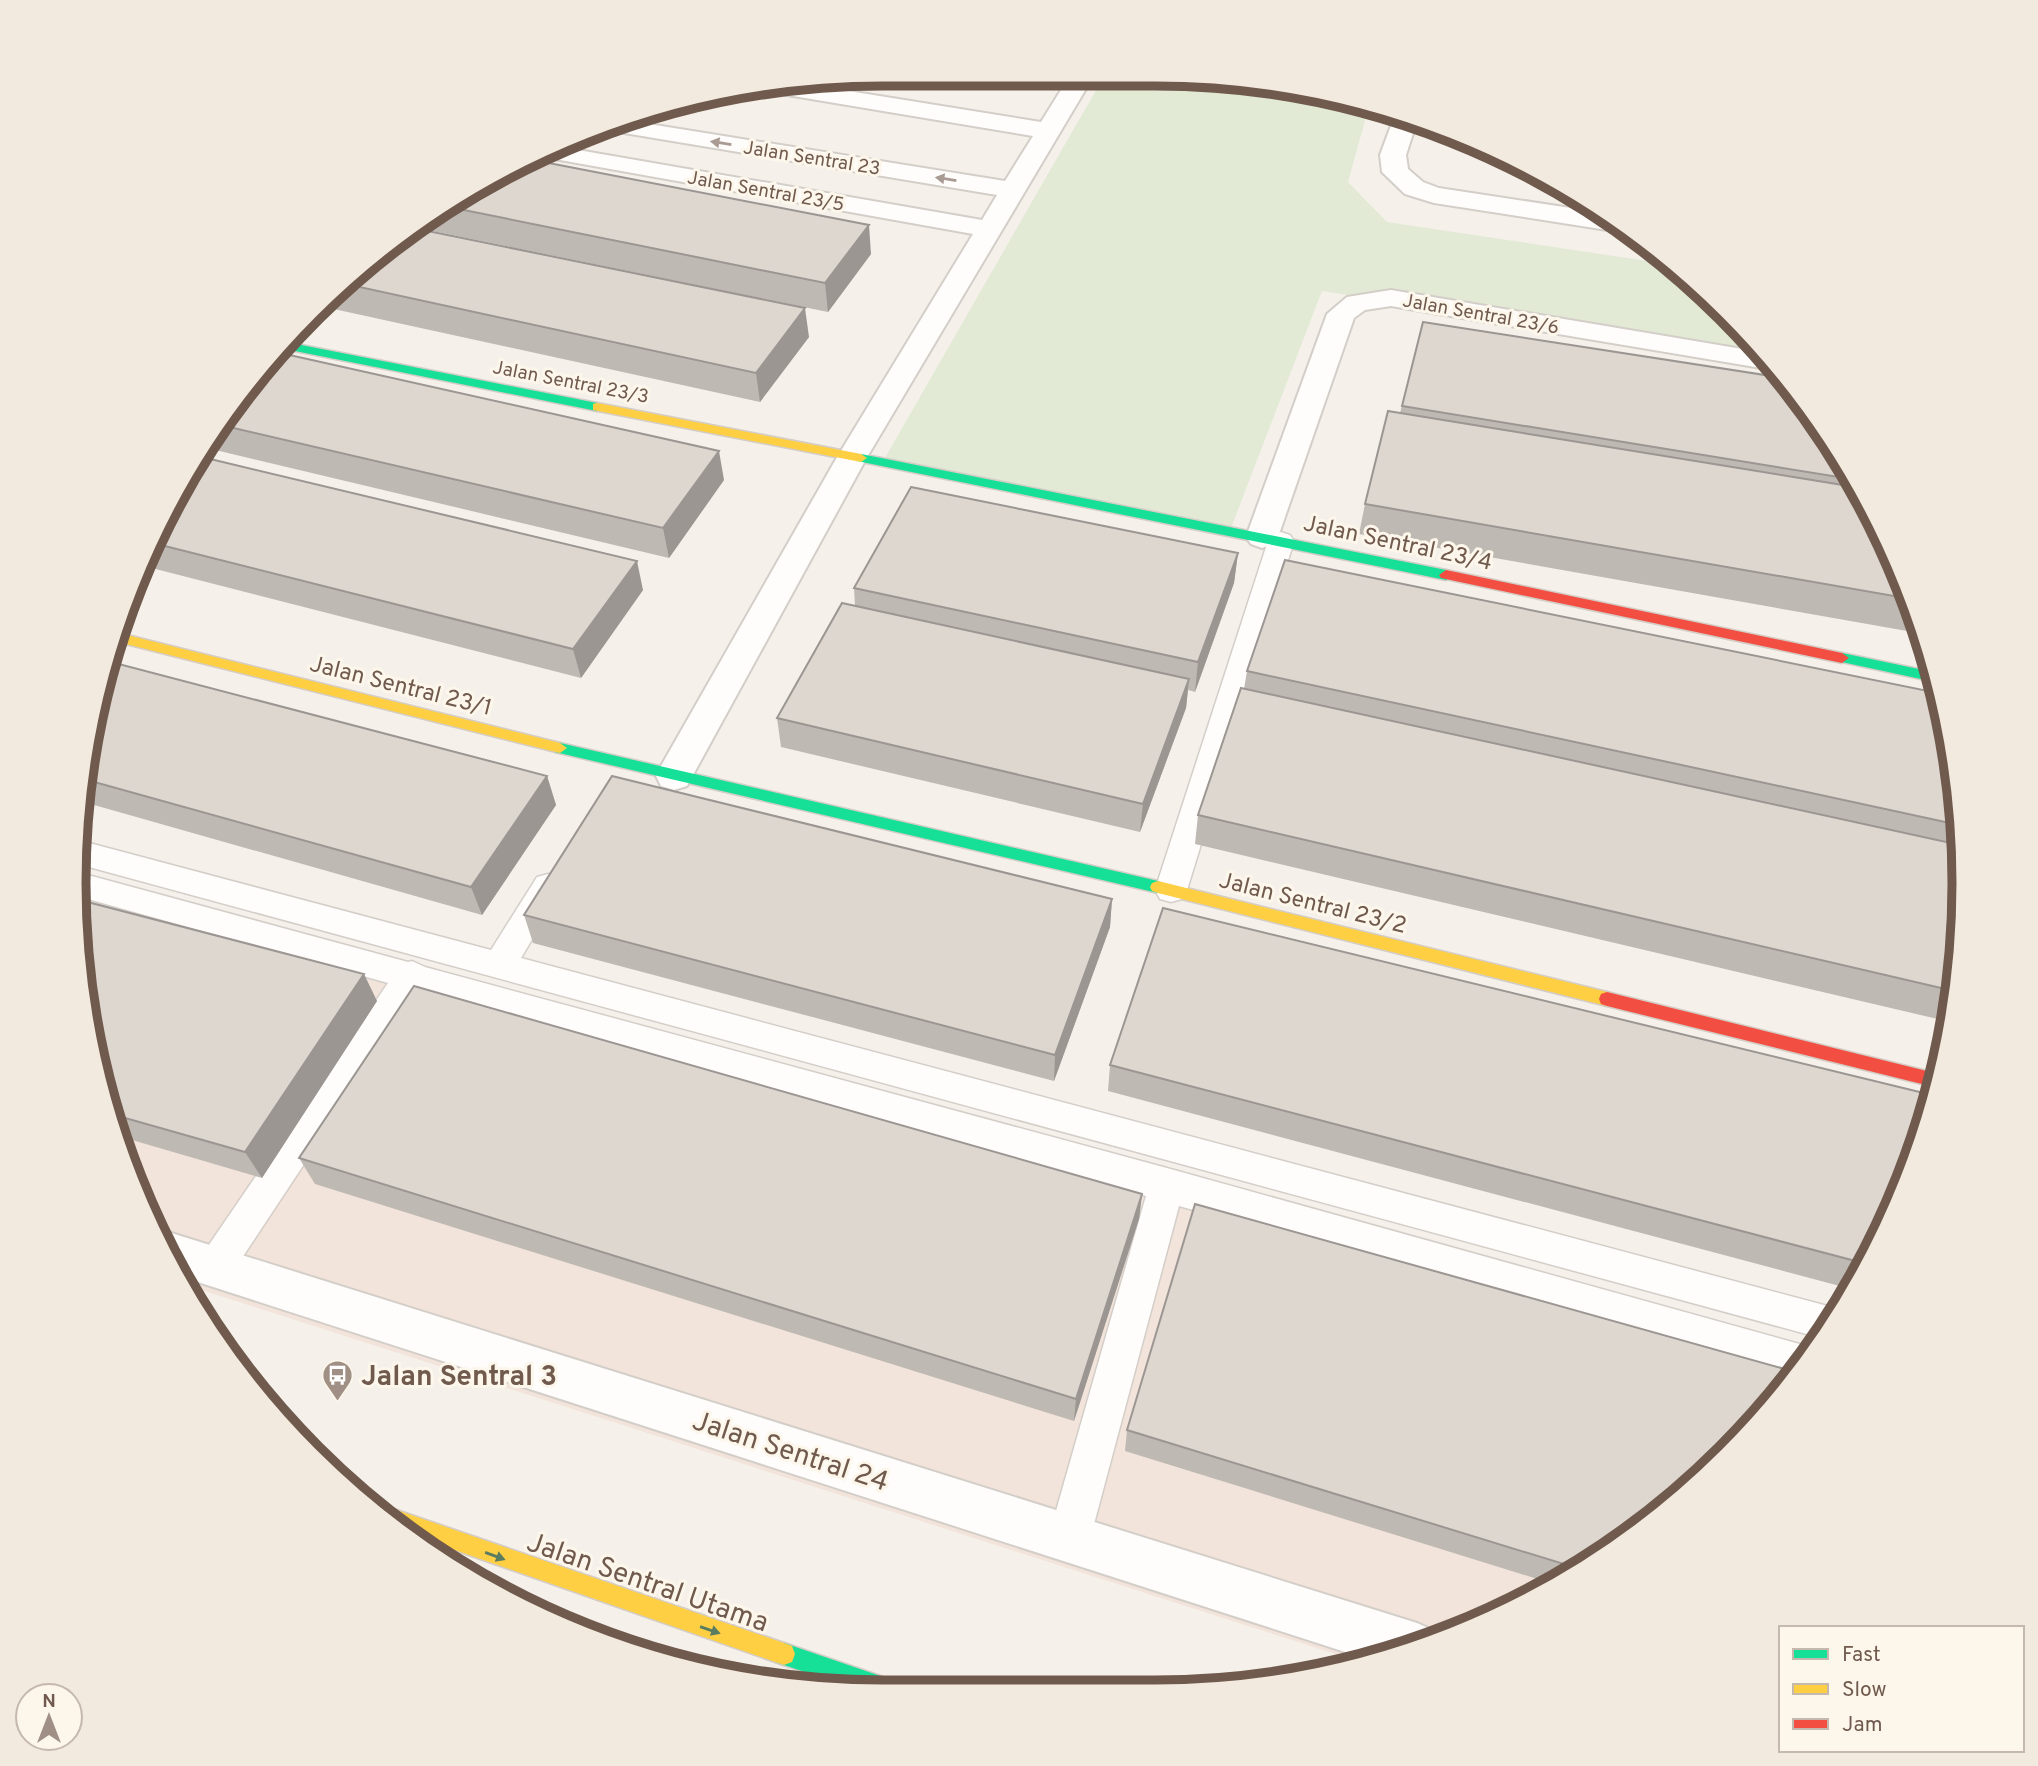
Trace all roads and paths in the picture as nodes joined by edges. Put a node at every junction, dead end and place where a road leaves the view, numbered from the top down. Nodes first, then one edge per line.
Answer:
1 (1076, 86) edge
2 (802, 90) edge
3 (676, 113) edge
4 (1403, 126) edge
5 (629, 128) edge
6 (1048, 131) junction
7 (562, 153) edge
8 (1019, 180) junction
9 (1599, 221) edge
10 (990, 229) junction
11 (293, 347) edge
12 (1757, 360) edge
13 (851, 459) junction
14 (1271, 539) junction
15 (124, 639) edge
16 (1924, 675) edge
17 (674, 776) junction
18 (87, 854) edge
19 (565, 859) edge
20 (86, 886) edge
21 (1171, 890) junction
22 (499, 965) junction
23 (412, 974) junction
24 (1928, 1078) edge
25 (1167, 1184) junction
26 (178, 1255) edge
27 (215, 1267) junction
28 (1821, 1321) edge
29 (1794, 1360) edge
30 (410, 1525) edge
31 (1069, 1539) junction
32 (1396, 1642) edge
33 (859, 1680) edge

1 - 6 street
2 - 6 street
3 - 8 street, Jalan Sentral 23
4 - 9 street
8 -> 5 street, Jalan Sentral 23
6 - 8 street
7 - 10 street, Jalan Sentral 23/5
8 - 10 street
10 - 13 street
11 - 13 street, Jalan Sentral 23/3
12 - 14 street, Jalan Sentral 23/6
13 - 14 street, Jalan Sentral 23/4
13 - 17 street
14 - 16 street, Jalan Sentral 23/4
14 - 21 lane
15 - 17 street, Jalan Sentral 23/1
17 - 21 street, Jalan Sentral 23/2
18 - 22 lane
19 - 22 lane
20 - 23 lane
21 - 24 street, Jalan Sentral 23/2
22 - 28 lane
23 - 25 lane
23 - 27 lane
25 - 29 lane
25 - 31 lane
26 - 27 street, Jalan Sentral 24
27 - 31 street, Jalan Sentral 24
30 -> 33 street, Jalan Sentral Utama
31 - 32 street, Jalan Sentral 24

